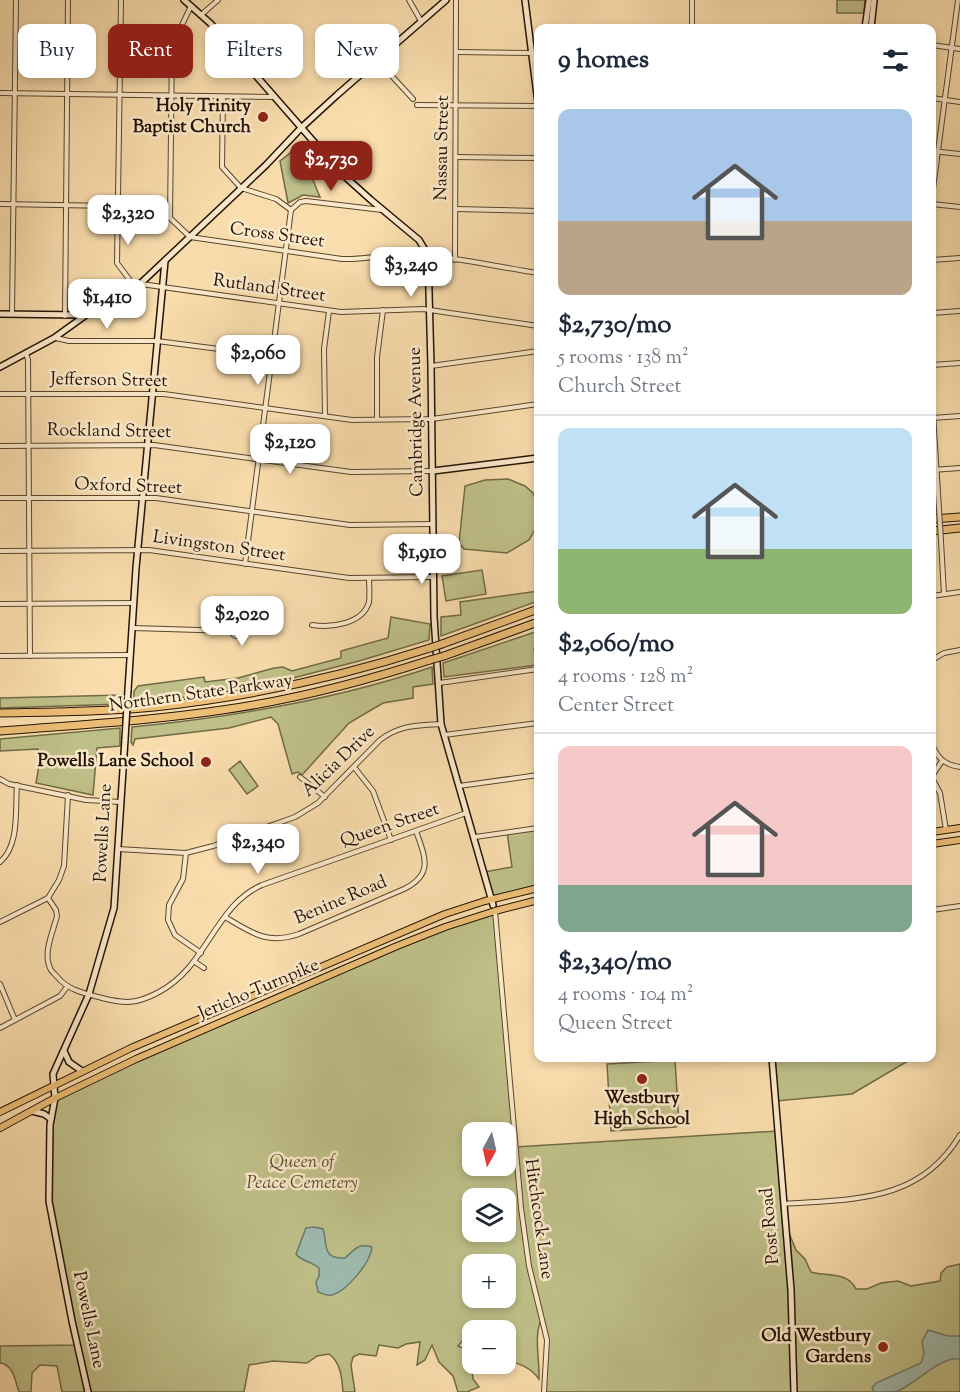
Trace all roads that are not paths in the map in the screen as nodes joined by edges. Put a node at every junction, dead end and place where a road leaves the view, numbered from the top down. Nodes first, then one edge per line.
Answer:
1 (16, 0) edge
2 (68, 0) edge
3 (121, 0) edge
4 (184, 0) edge
5 (218, 0) edge
6 (410, 0) edge
7 (446, 0) edge
8 (456, 0) edge
9 (525, 0) edge
10 (692, 0) edge
11 (869, 0) edge
12 (874, 0) edge
13 (958, 0) edge
14 (191, 6) junction
15 (201, 15) junction
16 (421, 21) junction
17 (692, 24) edge
18 (866, 24) edge
19 (871, 24) edge
20 (399, 40) edge
21 (936, 46) edge
22 (951, 48) junction
23 (960, 49) edge
24 (457, 52) junction
25 (532, 53) junction
26 (534, 68) edge
27 (357, 78) edge
28 (394, 78) edge
29 (0, 93) edge
30 (15, 93) junction
31 (67, 94) junction
32 (119, 95) junction
33 (172, 95) junction
34 (223, 97) junction
35 (274, 97) junction
36 (936, 98) edge
37 (413, 99) dead end
38 (944, 99) junction
39 (960, 102) edge
40 (417, 105) dead end
41 (456, 105) junction
42 (534, 105) edge
43 (301, 128) junction
44 (937, 152) junction
45 (960, 154) edge
46 (456, 157) junction
47 (534, 158) edge
48 (936, 161) edge
49 (241, 188) junction
50 (0, 204) edge
51 (13, 204) junction
52 (936, 204) edge
53 (65, 205) junction
54 (118, 206) junction
55 (170, 207) junction
56 (960, 207) edge
57 (456, 209) junction
58 (291, 210) junction
59 (383, 210) junction
60 (534, 211) edge
61 (190, 237) junction
62 (286, 251) junction
63 (428, 255) junction
64 (960, 258) edge
65 (455, 260) junction
66 (936, 260) edge
67 (165, 261) junction
68 (534, 272) edge
69 (137, 285) junction
70 (162, 288) junction
71 (279, 304) junction
72 (329, 310) junction
73 (383, 310) junction
74 (429, 310) junction
75 (960, 311) edge
76 (936, 313) edge
77 (0, 314) edge
78 (12, 314) junction
79 (86, 315) junction
80 (65, 316) junction
81 (534, 325) edge
82 (54, 338) junction
83 (157, 341) junction
84 (26, 352) junction
85 (534, 352) edge
86 (273, 356) junction
87 (960, 363) edge
88 (936, 365) edge
89 (431, 366) junction
90 (0, 367) edge
91 (0, 394) edge
92 (29, 394) junction
93 (152, 394) junction
94 (534, 405) edge
95 (266, 408) junction
96 (325, 416) junction
97 (960, 416) edge
98 (432, 418) junction
99 (936, 418) edge
100 (377, 419) junction
101 (0, 446) edge
102 (29, 446) junction
103 (147, 446) junction
104 (534, 458) edge
105 (259, 460) junction
106 (960, 468) edge
107 (936, 470) edge
108 (433, 471) junction
109 (936, 486) edge
110 (0, 498) edge
111 (29, 498) junction
112 (143, 498) junction
113 (252, 512) junction
114 (960, 516) edge
115 (936, 519) edge
116 (434, 524) junction
117 (960, 528) edge
118 (936, 531) edge
119 (138, 550) junction
120 (0, 551) edge
121 (30, 551) junction
122 (245, 564) junction
123 (434, 577) junction
124 (369, 578) junction
125 (959, 592) edge
126 (944, 594) junction
127 (936, 595) edge
128 (0, 603) edge
129 (30, 603) junction
130 (134, 603) junction
131 (534, 610) edge
132 (534, 623) edge
133 (312, 625) dead end
134 (133, 628) junction
135 (231, 630) dead end
136 (960, 650) edge
137 (130, 655) junction
138 (0, 656) edge
139 (30, 656) junction
140 (936, 658) edge
141 (534, 670) edge
142 (439, 683) junction
143 (0, 713) edge
144 (441, 724) junction
145 (534, 724) edge
146 (0, 731) edge
147 (444, 735) junction
148 (936, 751) edge
149 (942, 761) junction
150 (354, 767) junction
151 (960, 767) edge
152 (936, 771) edge
153 (534, 776) edge
154 (300, 777) dead end
155 (0, 779) edge
156 (17, 785) junction
157 (936, 785) edge
158 (459, 786) junction
159 (68, 795) junction
160 (325, 797) junction
161 (121, 802) junction
162 (467, 813) junction
163 (960, 828) edge
164 (534, 829) edge
165 (946, 830) junction
166 (416, 831) junction
167 (936, 831) edge
168 (475, 837) junction
169 (391, 840) junction
170 (960, 840) edge
171 (936, 843) edge
172 (118, 849) junction
173 (186, 853) junction
174 (0, 862) edge
175 (534, 890) edge
176 (48, 898) junction
177 (534, 900) edge
178 (494, 905) junction
179 (960, 906) edge
180 (936, 909) edge
181 (225, 917) junction
182 (0, 922) edge
183 (201, 953) junction
184 (195, 962) junction
185 (204, 968) dead end
186 (0, 984) edge
187 (68, 987) junction
188 (90, 994) junction
189 (15, 1020) junction
190 (0, 1028) edge
191 (64, 1051) junction
192 (772, 1062) edge
193 (82, 1071) junction
194 (53, 1085) junction
195 (55, 1098) junction
196 (0, 1112) edge
197 (32, 1112) junction
198 (51, 1119) junction
199 (0, 1128) edge
200 (960, 1135) edge
201 (784, 1204) junction
202 (88, 1392) edge
203 (544, 1392) edge
204 (794, 1392) edge

1 - 30 street
2 - 31 street
3 - 32 street
4 - 14 street
5 - 15 street
6 - 16 street
7 - 16 street
8 - 24 street, Nassau Street
9 - 25 street
10 - 17 street
11 - 18 street
12 - 19 street
13 - 22 street
14 - 15 street
14 - 33 street
15 - 35 street
16 - 20 street
21 - 22 street
22 - 23 street
22 - 38 street
24 - 25 street
24 - 41 street, Nassau Street
25 - 26 street
27 - 43 street
28 - 37 street
29 - 30 street
30 - 31 street
30 - 51 street
31 - 32 street
31 - 53 street
32 - 33 street
32 - 54 street
33 - 34 street
33 - 55 street
34 - 35 street
34 - 49 street
35 - 43 street
36 - 38 street
38 - 39 street
38 - 44 street
40 - 41 street
41 - 42 street
41 - 46 street, Nassau Street
43 - 49 street
43 - 59 street
44 - 45 street
44 - 48 street
46 - 47 street
46 - 57 street, Nassau Street
49 - 58 street
49 - 61 street
50 - 51 street
51 - 53 street
51 - 78 street
52 - 56 street
53 - 54 street
53 - 80 street
54 - 55 street
54 - 69 street
55 - 61 street
57 - 60 street
57 - 65 street, Nassau Street
58 - 59 street
58 - 62 street
59 - 63 street
61 - 62 street, Cross Street
61 - 67 street
62 - 63 street, Cross Street
62 - 71 street
63 - 65 street, Cross Street
63 - 74 street, Cambridge Avenue
64 - 66 street
65 - 68 street, Cross Street
67 - 69 street
67 - 70 street, Powells Lane
69 - 70 street, Rutland Street
69 - 79 street
70 - 71 street, Rutland Street
70 - 83 street, Powells Lane
71 - 72 street, Rutland Street
71 - 86 street
72 - 73 street, Rutland Street
72 - 96 street
73 - 74 street, Rutland Street
73 - 100 street
74 - 81 street, Rutland Street
74 - 89 street, Cambridge Avenue
75 - 76 street
77 - 78 street
78 - 80 street
79 - 80 street
79 - 82 street
82 - 83 street
82 - 84 street
83 - 86 street
83 - 93 street, Powells Lane
84 - 90 street
84 - 92 street
85 - 89 street
86 - 95 street
87 - 88 street
89 - 98 street, Cambridge Avenue
91 - 92 street, Jefferson Street
92 - 93 street, Jefferson Street
92 - 102 street
93 - 95 street, Jefferson Street
93 - 103 street, Powells Lane
94 - 98 street, Jefferson Street
95 - 96 street, Jefferson Street
95 - 105 street
96 - 100 street, Jefferson Street
97 - 99 street
98 - 100 street, Jefferson Street
98 - 108 street, Cambridge Avenue
101 - 102 street, Rockland Street
102 - 103 street, Rockland Street
102 - 111 street
103 - 105 street, Rockland Street
103 - 112 street, Powells Lane
104 - 108 street, Rockland Street
105 - 108 street, Rockland Street
105 - 113 street
106 - 107 street
108 - 116 street, Cambridge Avenue
109 - 126 street, bridge
110 - 111 street, Oxford Street
111 - 112 street, Oxford Street
111 - 121 street
112 - 113 street, Oxford Street
112 - 119 street, Powells Lane
113 - 116 street, Oxford Street
113 - 122 street
114 - 115 highway
116 - 123 street, Cambridge Avenue
117 - 118 highway
119 - 121 street, Livingston Street
119 - 122 street, Livingston Street
119 - 130 street, Powells Lane
120 - 121 street, Livingston Street
121 - 129 street
122 - 124 street, Livingston Street
123 - 124 street, Livingston Street
123 - 142 street, Cambridge Avenue
124 - 133 street
125 - 126 street
126 - 127 street
128 - 129 street
129 - 130 street
129 - 139 street
130 - 134 street, Powells Lane
131 - 143 highway, Northern State Parkway, bridge
132 - 146 highway, Northern State Parkway, bridge
134 - 135 street
134 - 137 street, Powells Lane
136 - 140 street
137 - 139 street
137 - 161 street, Powells Lane, bridge
138 - 139 street
141 - 142 street
142 - 144 street, Cambridge Avenue
144 - 147 street, Cambridge Avenue
144 - 150 street, Alicia Drive
145 - 147 street
147 - 158 street, Cambridge Avenue
148 - 149 street
149 - 151 street
149 - 152 street
150 - 160 street, Alicia Drive
150 - 169 street
153 - 158 street
154 - 160 street
155 - 156 street
156 - 159 street
156 - 174 street
157 - 165 street
158 - 162 street, Cambridge Avenue
159 - 161 street
159 - 176 street
160 - 173 street, Alicia Drive
161 - 172 street, Powells Lane
162 - 166 street, Queen Street
162 - 168 street, Cambridge Avenue
163 - 165 main road
164 - 168 street
165 - 167 main road
166 - 169 street, Queen Street
166 - 181 street, Benine Road
168 - 178 street, Cambridge Avenue
169 - 181 street, Queen Street
170 - 171 main road
172 - 173 street, Alicia Drive
172 - 188 street, Powells Lane
173 - 183 street
175 - 178 main road, Jericho Turnpike
176 - 182 street
176 - 187 street
177 - 178 main road, Jericho Turnpike
178 - 193 main road, Jericho Turnpike
178 - 195 main road, Jericho Turnpike
178 - 203 street, Hitchcock Lane
179 - 180 street
181 - 183 street, Queen Street
183 - 184 street, Queen Street
184 - 185 street
184 - 188 street, Queen Street
186 - 189 street
187 - 188 street, Queen Street
187 - 189 street
188 - 191 street, Powells Lane
189 - 190 street
191 - 193 street
191 - 194 street, Powells Lane
192 - 201 street, Post Road
193 - 194 main road, Jericho Turnpike
194 - 195 street, Powells Lane
194 - 196 main road, Jericho Turnpike
195 - 197 main road, Jericho Turnpike
195 - 198 street, Powells Lane
197 - 198 street
197 - 199 main road, Jericho Turnpike
198 - 202 street, Powells Lane
200 - 201 street
201 - 204 street, Post Road

